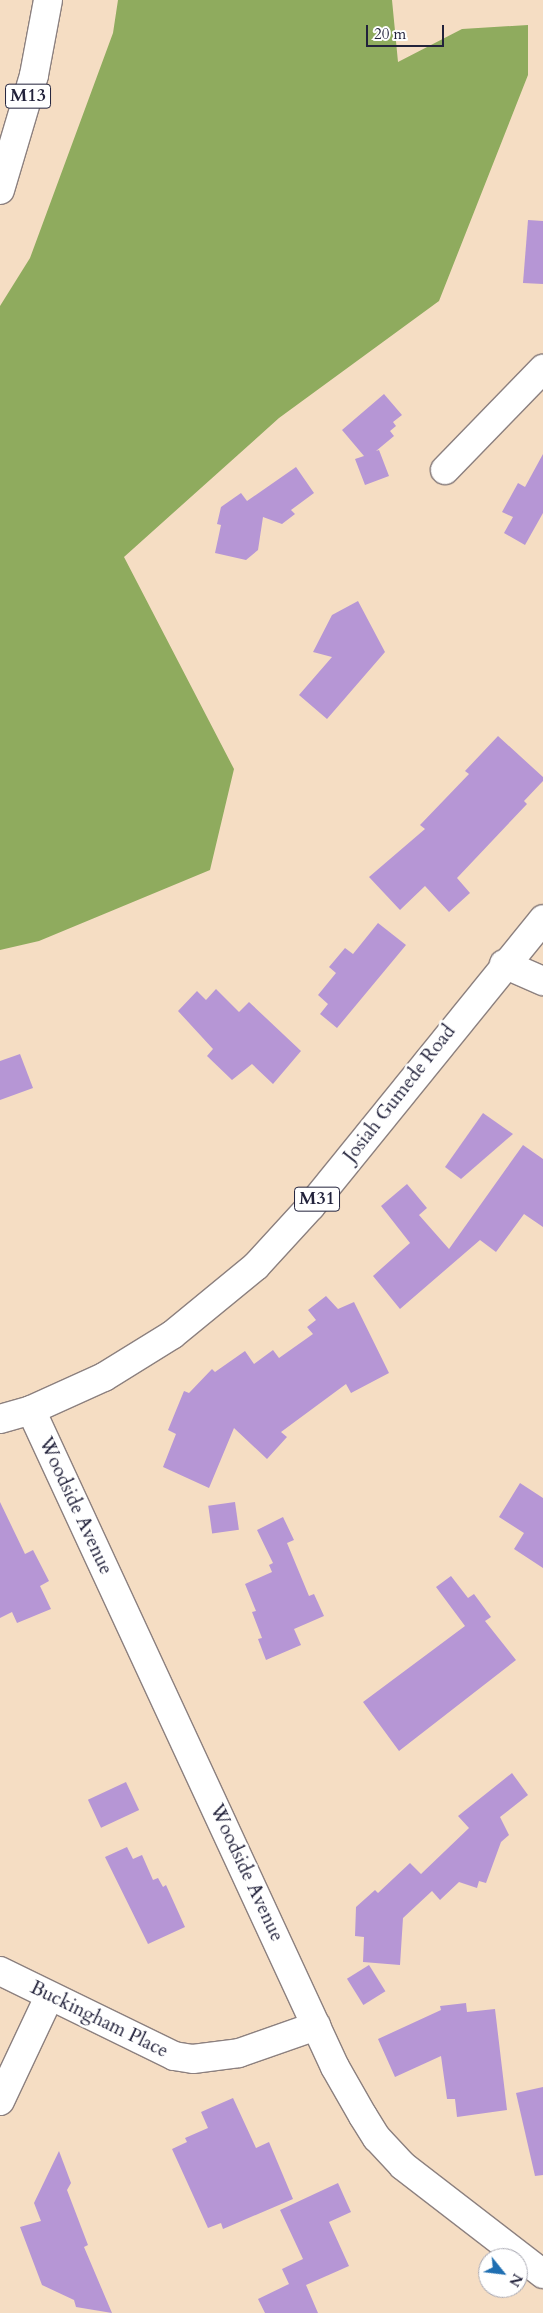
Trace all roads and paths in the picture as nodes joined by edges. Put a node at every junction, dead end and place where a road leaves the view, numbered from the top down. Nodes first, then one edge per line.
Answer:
1 (48, 0) edge
2 (0, 190) edge
3 (543, 369) edge
4 (445, 470) dead end
5 (543, 919) edge
6 (504, 964) junction
7 (543, 981) edge
8 (31, 1410) junction
9 (0, 1419) edge
10 (0, 1971) edge
11 (48, 1997) junction
12 (316, 2026) junction
13 (0, 2101) edge
14 (543, 2274) edge

1 - 2 main road, M13
3 - 4 main road
5 - 6 main road, Josiah Gumede Road / M31
6 - 7 main road
6 - 8 main road, Josiah Gumede Road / M31
8 - 9 main road, Josiah Gumede Road / M31
8 - 12 main road, Woodside Avenue
10 - 11 main road, Buckingham Place
11 - 12 main road, Buckingham Place
11 - 13 main road
12 - 14 main road, Woodside Avenue

